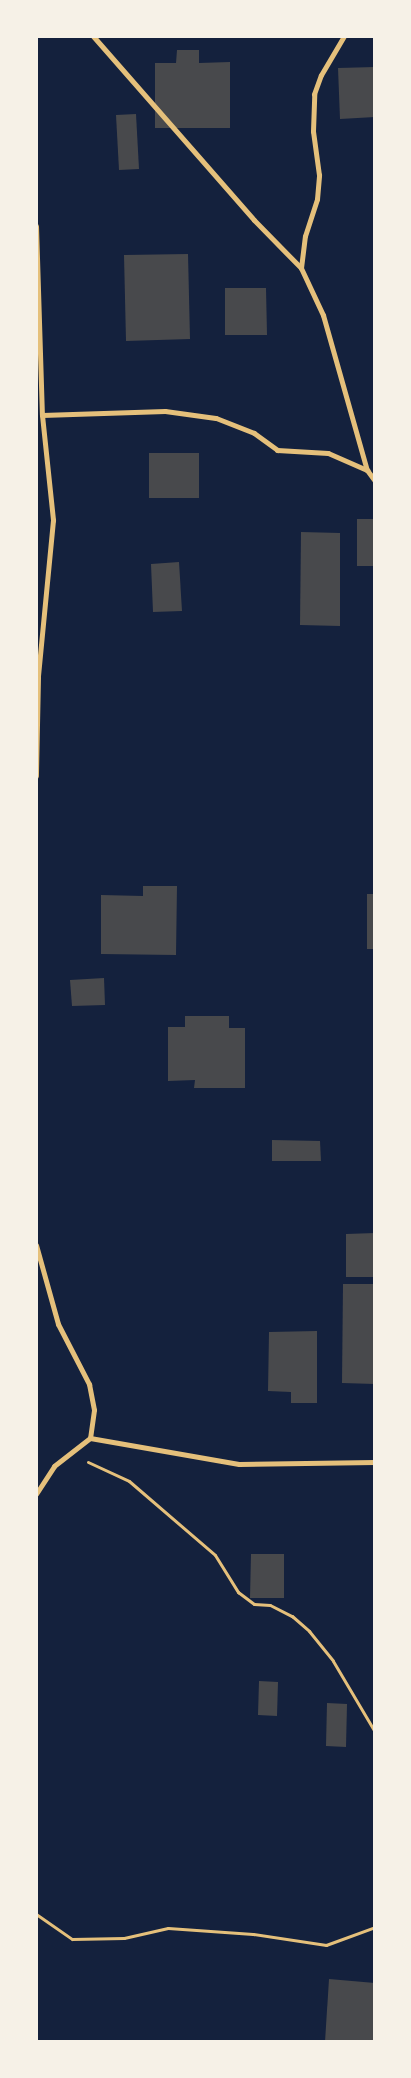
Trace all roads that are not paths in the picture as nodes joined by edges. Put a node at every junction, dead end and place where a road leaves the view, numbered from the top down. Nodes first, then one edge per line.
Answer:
1 (94, 36) edge
2 (344, 36) edge
3 (36, 226) edge
4 (301, 268) junction
5 (42, 414) junction
6 (367, 470) junction
7 (375, 481) edge
8 (36, 776) edge
9 (36, 1245) edge
10 (90, 1438) junction
11 (375, 1462) edge
12 (36, 1494) edge

1 - 4 street
2 - 4 street
3 - 5 street
4 - 6 street
5 - 6 street
5 - 8 street
6 - 7 street
9 - 10 street
10 - 11 street
10 - 12 street

